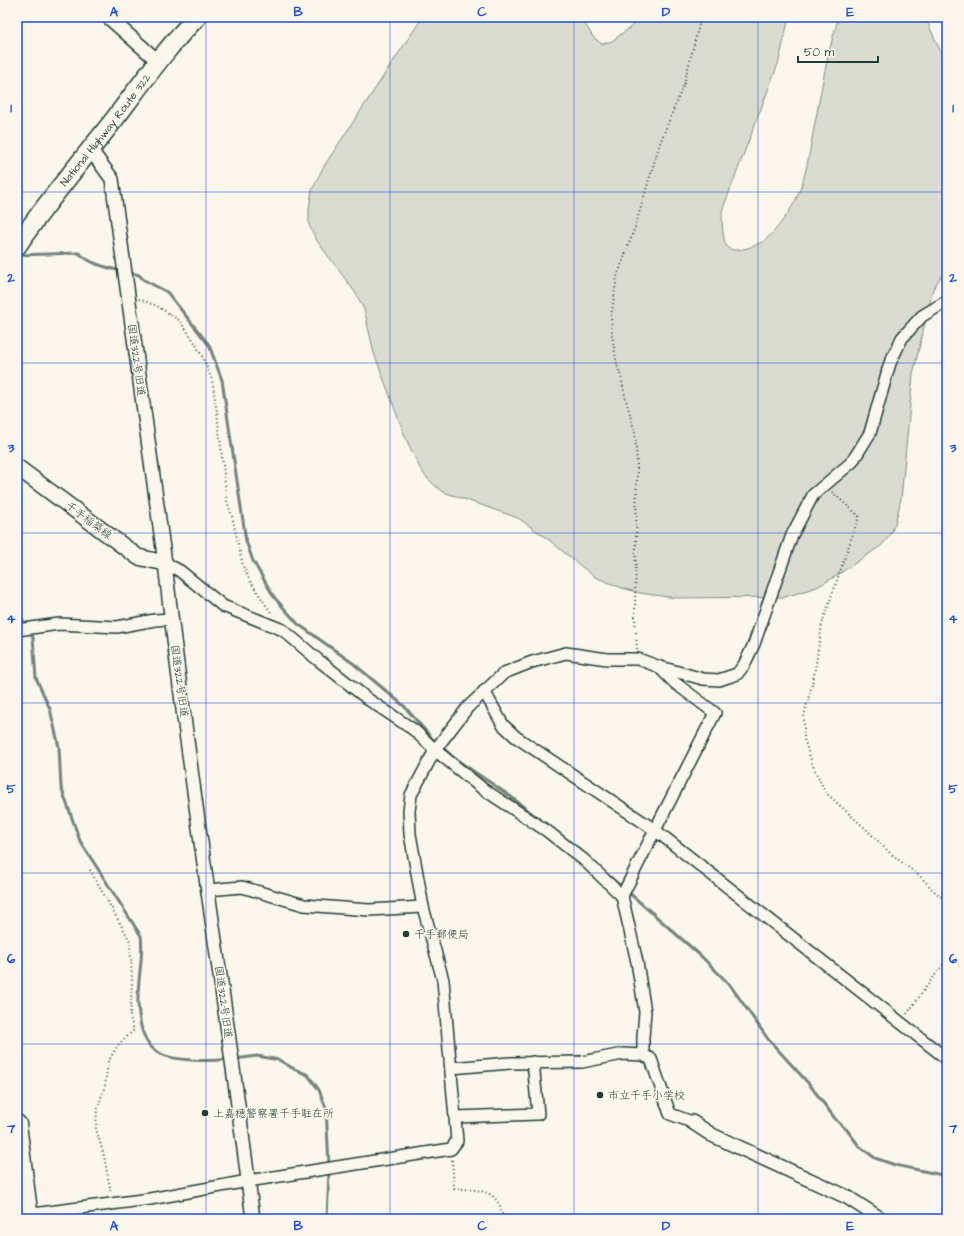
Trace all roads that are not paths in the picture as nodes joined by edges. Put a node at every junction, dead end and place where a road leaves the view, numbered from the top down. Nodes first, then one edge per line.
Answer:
1 (108, 17) edge
2 (197, 17) edge
3 (159, 62) junction
4 (90, 149) junction
5 (19, 243) edge
6 (947, 301) edge
7 (17, 467) edge
8 (165, 563) junction
9 (171, 619) junction
10 (17, 630) edge
11 (660, 667) junction
12 (484, 691) junction
13 (435, 750) junction
14 (655, 830) junction
15 (208, 890) junction
16 (622, 896) junction
17 (423, 907) junction
18 (643, 1054) junction
19 (947, 1059) edge
20 (533, 1062) junction
21 (451, 1068) junction
22 (456, 1117) junction
23 (692, 1122) joint
24 (17, 1124) edge
25 (248, 1181) junction
26 (25, 1217) edge
27 (253, 1219) edge
28 (881, 1219) edge

1 - 3 street
2 - 3 highway, National Highway Route 322
3 - 4 highway, National Highway Route 322
4 - 5 highway, National Highway Route 322
4 - 8 street, 国道322号旧道
6 - 11 street
7 - 8 main road, 千手稲築線
8 - 9 street, 国道322号旧道
8 - 13 street
9 - 10 street
9 - 15 street, 国道322号旧道
11 - 12 street
11 - 14 street
12 - 13 street
12 - 14 street
13 - 16 street
13 - 17 street
14 - 16 street
14 - 19 street
15 - 17 street
15 - 25 street, 国道322号旧道
16 - 18 street
17 - 21 street
18 - 20 street
18 - 23 street
20 - 21 street
20 - 22 street
21 - 22 street
22 - 25 street
23 - 28 street
24 - 26 highway
25 - 26 street
25 - 27 street, 国道322号旧道

